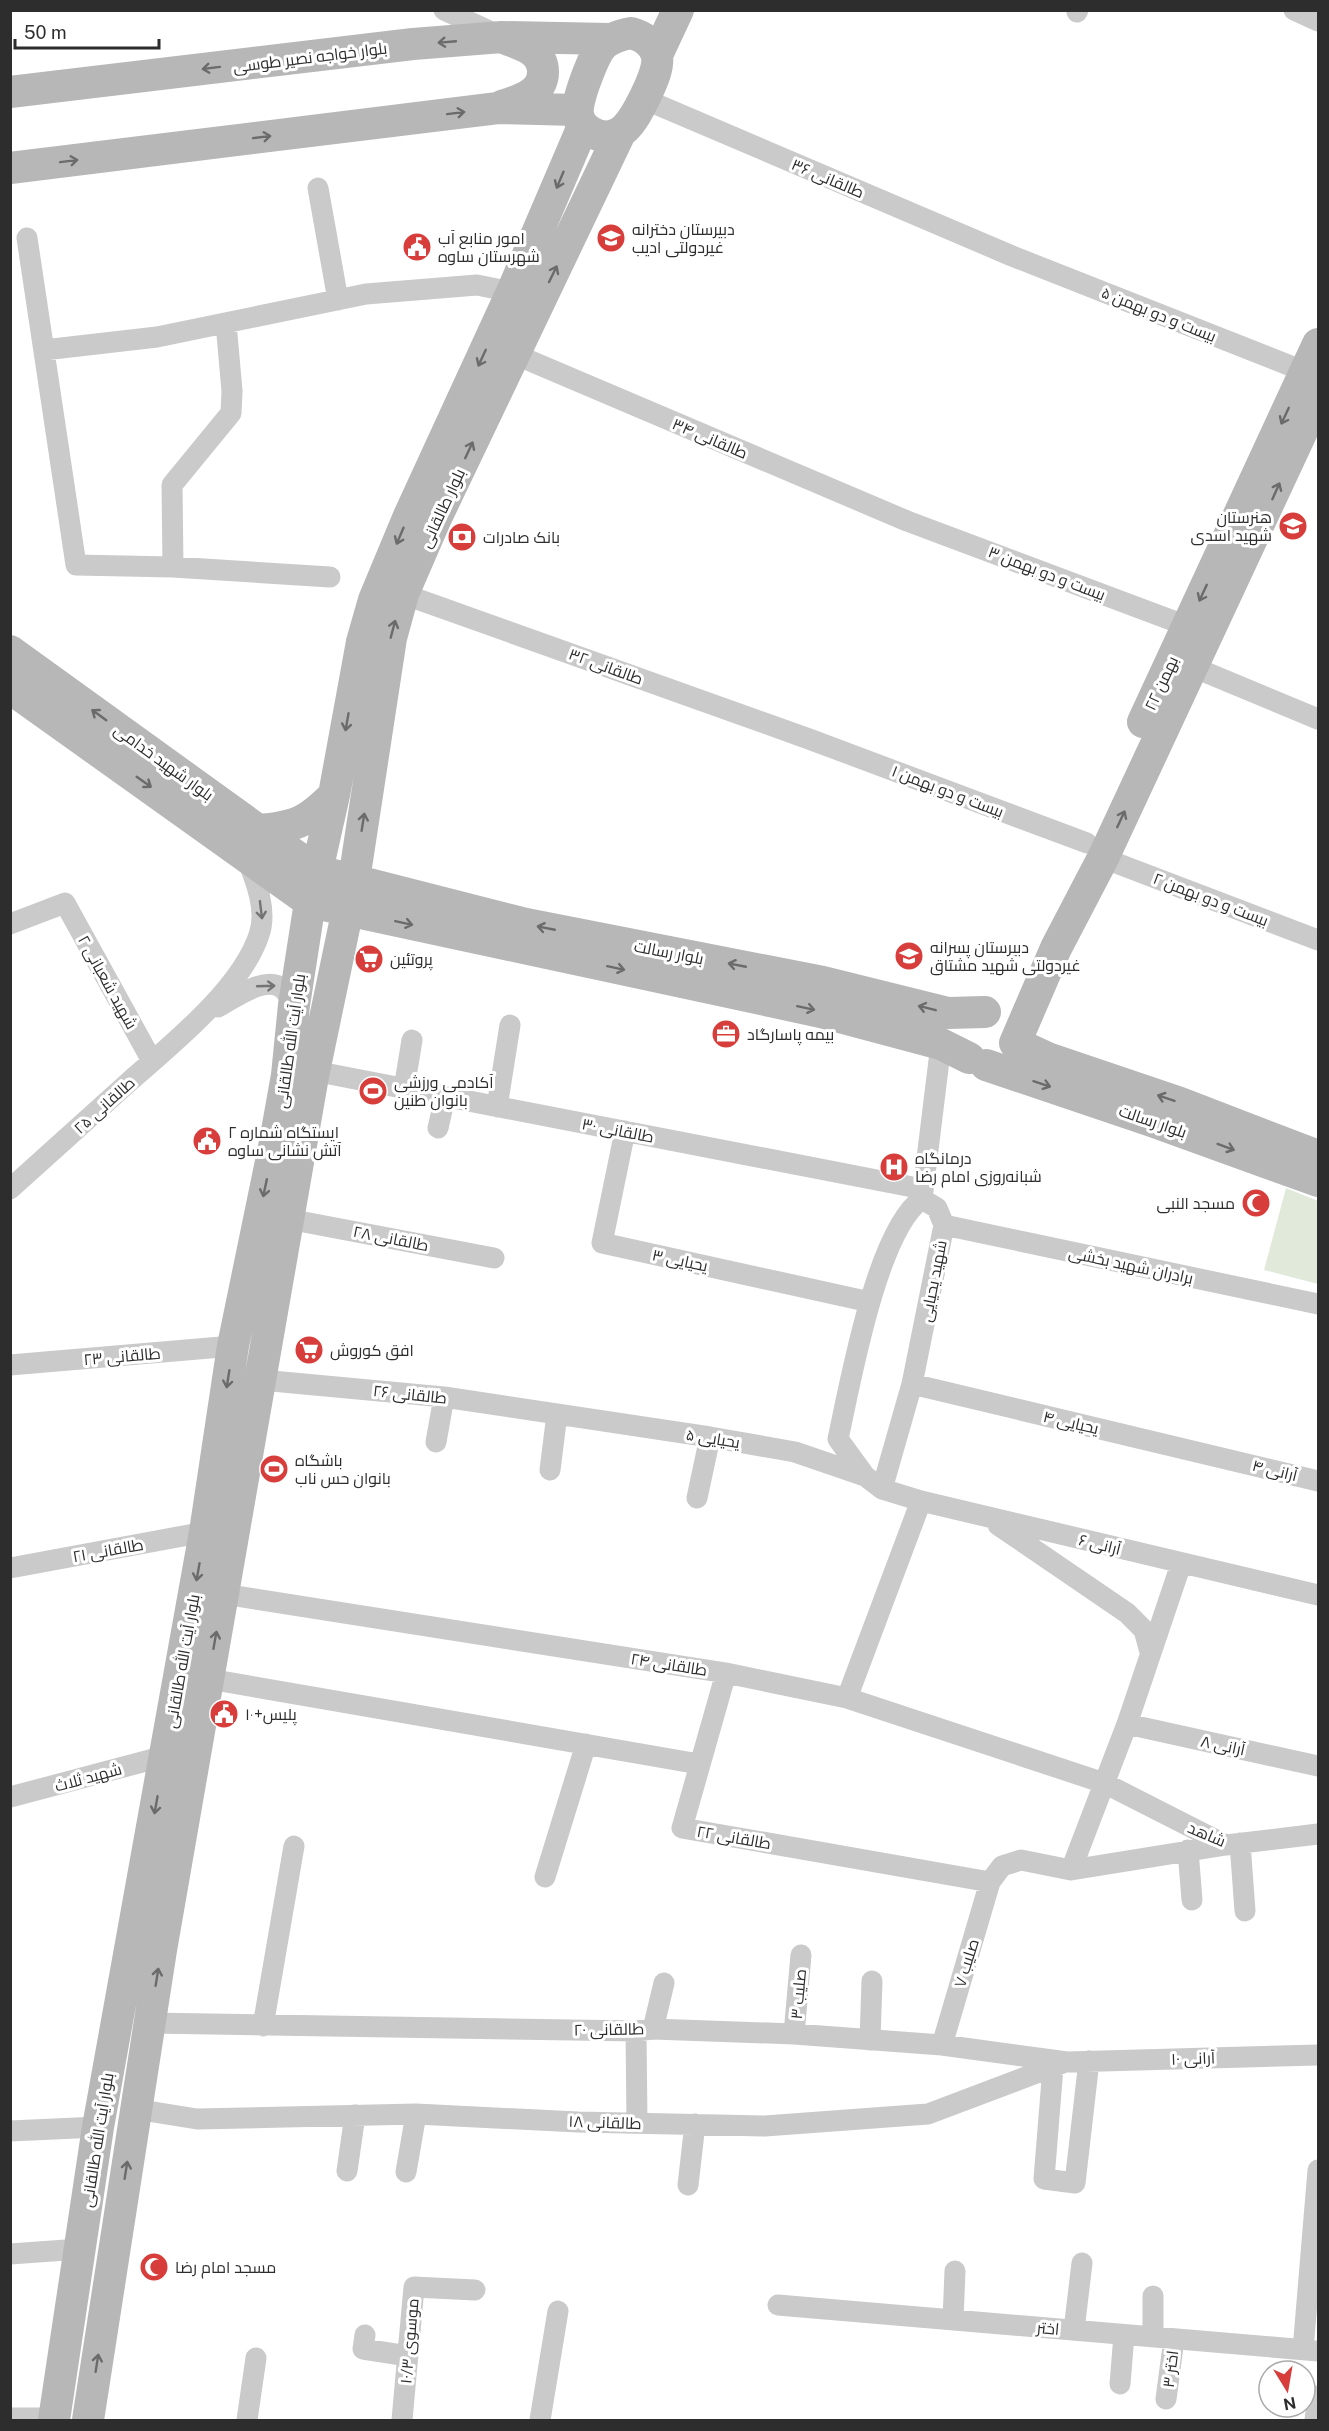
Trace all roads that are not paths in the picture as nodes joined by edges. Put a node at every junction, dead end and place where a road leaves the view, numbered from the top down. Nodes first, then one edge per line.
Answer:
1 (444, 10) edge
2 (678, 10) edge
3 (1294, 10) edge
4 (1318, 21) edge
5 (622, 28) edge
6 (502, 37) junction
7 (657, 55) junction
8 (10, 92) edge
9 (644, 99) junction
10 (498, 108) junction
11 (580, 118) junction
12 (620, 133) junction
13 (10, 168) edge
14 (318, 188) dead end
15 (27, 238) dead end
16 (1012, 256) joint
17 (512, 292) junction
18 (338, 300) junction
19 (226, 323) junction
20 (1318, 344) edge
21 (44, 350) junction
22 (514, 354) junction
23 (1312, 385) edge
24 (907, 521) joint
25 (173, 567) junction
26 (330, 577) dead end
27 (403, 594) junction
28 (1187, 626) junction
29 (10, 651) edge
30 (1193, 667) junction
31 (10, 688) edge
32 (1318, 718) edge
33 (809, 739) joint
34 (334, 795) junction
35 (252, 842) junction
36 (1095, 851) junction
37 (318, 871) junction
38 (354, 880) junction
39 (310, 902) junction
40 (347, 910) junction
41 (10, 924) edge
42 (1318, 940) edge
43 (294, 1005) junction
44 (990, 1012) junction
45 (196, 1020) junction
46 (510, 1025) dead end
47 (412, 1040) dead end
48 (1015, 1042) junction
49 (941, 1044) junction
50 (978, 1061) junction
51 (152, 1062) junction
52 (314, 1071) junction
53 (404, 1089) junction
54 (445, 1097) junction
55 (497, 1107) junction
56 (438, 1128) dead end
57 (625, 1131) junction
58 (288, 1144) junction
59 (1318, 1156) edge
60 (1318, 1181) edge
61 (10, 1189) edge
62 (922, 1194) junction
63 (288, 1219) junction
64 (944, 1225) junction
65 (494, 1258) dead end
66 (870, 1302) junction
67 (1318, 1304) edge
68 (233, 1346) junction
69 (10, 1365) edge
70 (261, 1380) junction
71 (912, 1384) junction
72 (444, 1397) junction
73 (557, 1414) junction
74 (710, 1437) junction
75 (838, 1439) junction
76 (436, 1442) dead end
77 (795, 1452) junction
78 (1231, 1459) joint
79 (550, 1470) dead end
80 (864, 1476) junction
81 (1318, 1481) edge
82 (882, 1489) junction
83 (697, 1498) dead end
84 (921, 1501) junction
85 (987, 1517) junction
86 (205, 1532) junction
87 (1181, 1564) junction
88 (10, 1568) edge
89 (223, 1594) junction
90 (1318, 1595) edge
91 (1150, 1652) junction
92 (726, 1673) junction
93 (209, 1678) junction
94 (846, 1698) junction
95 (1127, 1724) junction
96 (586, 1744) junction
97 (179, 1758) junction
98 (699, 1764) junction
99 (1318, 1766) edge
100 (1104, 1783) junction
101 (10, 1797) edge
102 (1318, 1834) edge
103 (1233, 1844) junction
104 (294, 1846) dead end
105 (1188, 1850) junction
106 (1071, 1870) junction
107 (545, 1877) dead end
108 (990, 1882) junction
109 (1192, 1900) dead end
110 (1245, 1911) dead end
111 (801, 1954) dead end
112 (872, 1981) dead end
113 (663, 1983) dead end
114 (149, 2023) junction
115 (263, 2026) junction
116 (644, 2030) junction
117 (795, 2034) junction
118 (870, 2040) junction
119 (942, 2045) junction
120 (1318, 2055) edge
121 (1089, 2061) junction
122 (1060, 2065) junction
123 (135, 2109) junction
124 (416, 2114) junction
125 (355, 2115) junction
126 (637, 2123) junction
127 (695, 2124) junction
128 (98, 2127) junction
129 (10, 2131) edge
130 (1318, 2170) edge
131 (347, 2171) dead end
132 (406, 2172) dead end
133 (688, 2186) dead end
134 (1317, 2200) edge
135 (80, 2249) junction
136 (10, 2254) edge
137 (1082, 2263) dead end
138 (955, 2271) dead end
139 (475, 2290) dead end
140 (1153, 2296) dead end
141 (778, 2306) dead end
142 (558, 2311) dead end
143 (953, 2320) junction
144 (1074, 2330) junction
145 (364, 2335) dead end
146 (1124, 2335) junction
147 (1153, 2337) junction
148 (1174, 2339) junction
149 (1311, 2351) edge
150 (408, 2356) junction
151 (256, 2358) dead end
152 (1120, 2384) dead end
153 (1167, 2399) dead end
154 (1318, 2399) edge
155 (10, 2418) edge
156 (54, 2419) edge
157 (88, 2421) edge
158 (246, 2421) edge
159 (402, 2421) edge
160 (540, 2421) edge
161 (1315, 2421) edge

1 - 6 street
2 - 7 main road
3 - 4 street
5 - 6 main road, بلوار خواجه نصیر طوسی
5 - 7 main road, بلوار خواجه نصیر طوسی
5 - 11 main road, بلوار طالقانی
6 -> 8 main road, بلوار خواجه نصیر طوسی
6 - 10 main road
7 - 9 main road, بلوار طالقانی
9 - 12 main road, بلوار طالقانی
9 - 16 street, طالقانی ۳۶
10 - 11 main road
13 -> 10 main road
11 - 12 main road
11 -> 17 main road, بلوار طالقانی
22 -> 12 main road, بلوار طالقانی
14 - 18 street
15 - 21 street
16 - 23 street, بیست و دو بهمن ۵
17 - 18 street
17 -> 34 main road, بلوار طالقانی
18 - 19 street
19 - 21 street
19 - 25 street
20 - 23 main road, ۲۲ بهمن
21 - 25 street
22 - 24 street, طالقانی ۳۴
27 -> 22 main road, بلوار طالقانی
23 -> 28 main road, ۲۲ بهمن
30 -> 23 main road, ۲۲ بهمن
24 - 28 street, بیست و دو بهمن ۳
25 - 26 street
27 - 33 street, طالقانی ۳۲
38 -> 27 main road, بلوار طالقانی
28 - 36 main road, ۲۲ بهمن
35 -> 29 main road, بلوار شهید خدامی
30 - 32 street
36 -> 30 main road, ۲۲ بهمن
31 -> 35 main road, بلوار شهید خدامی
33 - 36 street, بیست و دو بهمن ۱
34 - 35 main road
34 - 37 main road, بلوار طالقانی
35 - 37 main road, بلوار شهید خدامی
35 - 39 main road, بلوار شهید خدامی
35 -> 45 street
36 - 42 street, بیست و دو بهمن ۲
36 - 44 main road, ۲۲ بهمن
36 - 48 main road, ۲۲ بهمن
37 - 38 main road, بلوار رسالت
37 - 39 main road, بلوار طالقانی
38 - 40 main road, بلوار طالقانی
44 -> 38 main road, بلوار رسالت
39 - 40 main road, بلوار رسالت
39 - 43 main road, بلوار آیت الله طالقانی
40 -> 49 main road, بلوار رسالت
40 - 52 main road, بلوار آیت الله طالقانی
41 - 51 street, شهید شعبانی ۲
45 -> 43 street
43 - 58 main road, بلوار آیت الله طالقانی
44 - 48 main road
44 - 50 main road
45 - 51 street, طالقانی ۲۵
46 - 55 street
47 - 53 street
48 - 50 main road
59 -> 48 main road, بلوار رسالت
49 - 50 main road, بلوار رسالت
49 - 62 street
50 -> 60 main road, بلوار رسالت
51 - 61 street, طالقانی ۲۵
52 - 53 street, طالقانی ۳۰
52 - 58 main road, بلوار آیت الله طالقانی
53 - 54 street, طالقانی ۳۰
54 - 55 street, طالقانی ۳۰
54 - 56 street
55 - 57 street, طالقانی ۳۰
57 - 62 street, طالقانی ۳۰
57 - 66 street, یحیایی ۳
58 - 63 main road, بلوار آیت الله طالقانی
58 -> 68 main road, بلوار آیت الله طالقانی
62 - 64 street, شهید یحیایی
62 - 66 street
63 - 65 street, طالقانی ۲۸
63 - 70 main road, بلوار آیت الله طالقانی
64 - 67 street, برادران شهید بخشی
64 - 71 street, شهید یحیایی
66 - 75 street
68 - 69 street, طالقانی ۲۳
68 -> 86 main road, بلوار آیت الله طالقانی
70 - 72 street, طالقانی ۲۶
70 - 89 main road, بلوار آیت الله طالقانی
71 - 78 street, یحیایی ۴
71 - 82 street, شهید یحیایی
72 - 73 street, طالقانی ۲۶
72 - 76 street
73 - 74 street, یحیایی ۵
73 - 79 street
74 - 77 street, یحیایی ۵
74 - 83 street
75 - 77 street
75 - 80 street
77 - 80 street, یحیایی ۵
78 - 81 street, آرانی ۴
80 - 82 street, آرانی ۶
82 - 84 street, آرانی ۶
84 - 85 street, آرانی ۶
84 - 94 street
85 - 87 street, آرانی ۶
85 - 91 street
86 - 88 street, طالقانی ۲۱
86 -> 97 main road, بلوار آیت الله طالقانی
87 - 90 street, آرانی ۶
87 - 91 street
89 - 92 street, طالقانی ۲۴
93 -> 89 main road, بلوار آیت الله طالقانی
91 - 95 street
92 - 94 street, طالقانی ۲۴
92 - 98 street
93 - 96 street
93 - 97 main road, بلوار آیت الله طالقانی
94 - 100 street, طالقانی ۲۴
95 - 99 street, آرانی ۸
95 - 100 street
96 - 98 street
96 - 107 street
97 - 101 street, شهید ثلاث
114 -> 97 main road, بلوار آیت الله طالقانی
97 -> 128 main road, بلوار آیت الله طالقانی
98 - 108 street, طالقانی ۲۲
100 - 103 street, شاهد
100 - 106 street
102 - 103 street, شاهد
103 - 105 street
103 - 110 street
104 - 115 street
105 - 106 street
105 - 109 street
106 - 108 street
108 - 119 street, صلیب ۷
111 - 117 street, صلیب ۳
112 - 118 street
113 - 116 street
114 - 115 street, طالقانی ۲۰
114 - 123 main road, بلوار آیت الله طالقانی
115 - 116 street, طالقانی ۲۰
116 - 117 street, طالقانی ۲۰
116 - 126 street
117 - 118 street, طالقانی ۲۰
118 - 119 street, طالقانی ۲۰
119 - 122 street, طالقانی ۲۰
120 - 121 street, آرانی ۱۰
121 - 122 street, آرانی ۱۰
121 - 122 street
122 - 127 street, طالقانی ۱۸
123 - 125 street, طالقانی ۱۸
157 -> 123 main road, بلوار آیت الله طالقانی
124 - 125 street, طالقانی ۱۸
124 - 126 street, طالقانی ۱۸
124 - 132 street
125 - 131 street
126 - 127 street, طالقانی ۱۸
127 - 133 street
128 - 129 street
128 - 135 main road, بلوار آیت الله طالقانی
130 - 134 street
134 - 149 street
135 - 136 street
135 - 156 main road, بلوار آیت الله طالقانی
137 - 144 street
138 - 143 street
139 - 150 street, موسوی ۱۰/۳
140 - 147 street
141 - 143 street, اختر
142 - 160 street
143 - 144 street, اختر
144 - 146 street, اختر
145 - 150 street
146 - 147 street, اختر
146 - 152 street
147 - 148 street, اختر
148 - 149 street, اختر
148 - 153 street, اختر ۳
150 - 159 street, موسوی ۱۰/۳
151 - 158 street
154 - 161 street
155 - 156 street

